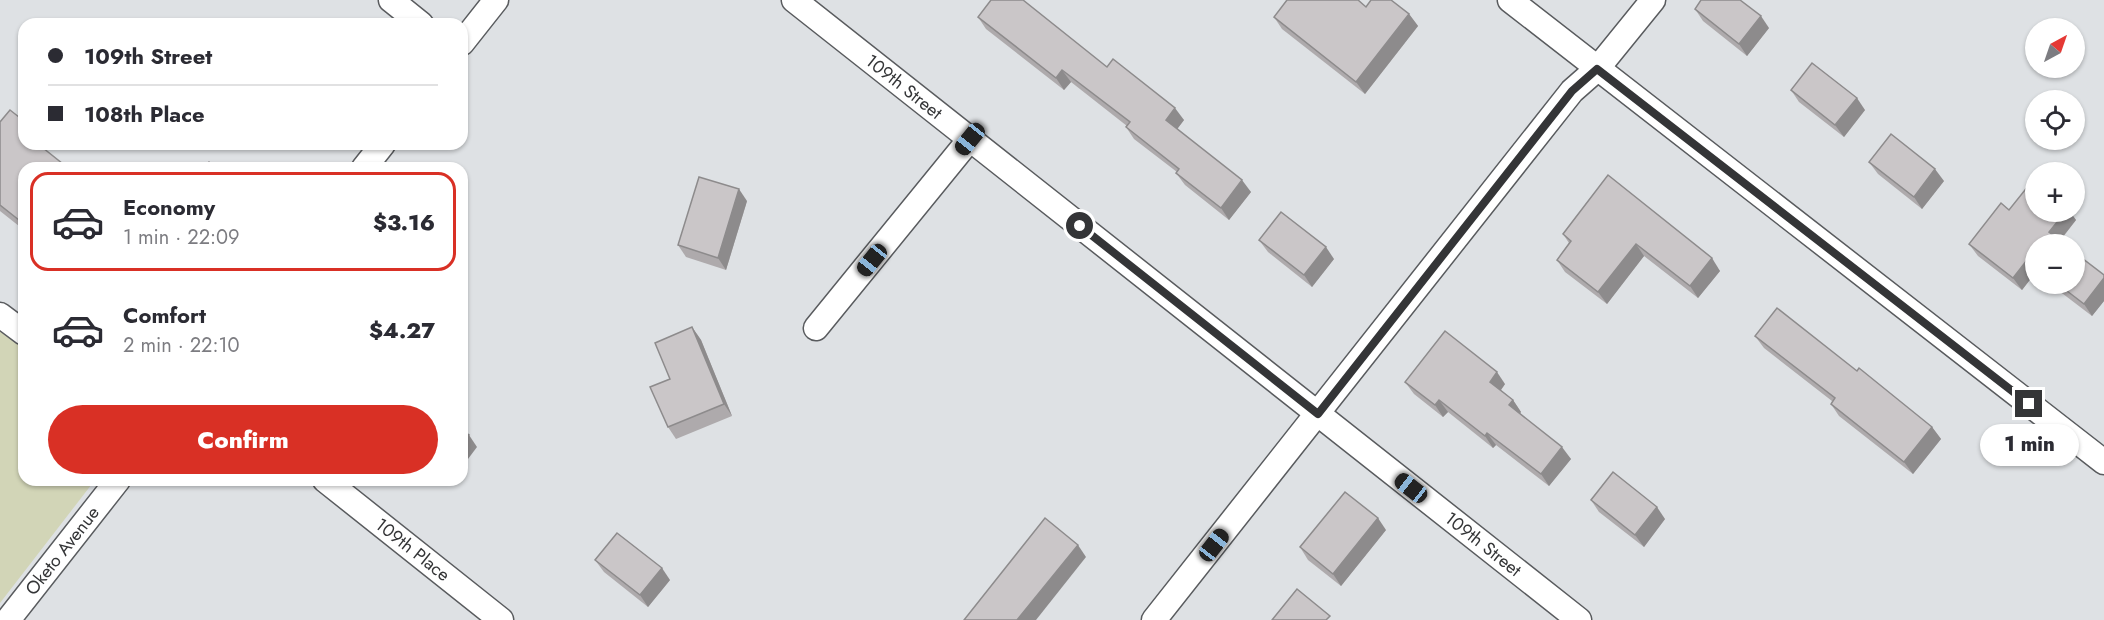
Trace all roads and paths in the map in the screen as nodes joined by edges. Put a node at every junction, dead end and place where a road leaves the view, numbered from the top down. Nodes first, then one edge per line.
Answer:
1 (391, 0) edge
2 (496, 0) edge
3 (794, 0) edge
4 (1510, 0) edge
5 (1653, 0) edge
6 (414, 18) edge
7 (468, 36) edge
8 (1597, 69) junction
9 (970, 139) junction
10 (378, 150) edge
11 (369, 162) edge
12 (0, 315) edge
13 (18, 328) edge
14 (816, 328) dead end
15 (1318, 414) junction
16 (2104, 462) edge
17 (113, 486) edge
18 (334, 486) edge
19 (8, 620) edge
20 (501, 620) edge
21 (1154, 620) edge
22 (1579, 620) edge

1 - 6 street
2 - 7 street
3 - 9 street, 109th Street
4 - 8 street
5 - 8 street
8 - 15 street
8 - 16 street
9 - 14 street
9 - 15 street, 109th Street
10 - 11 street
12 - 13 street
15 - 21 street
15 - 22 street, 109th Street
17 - 19 street, Oketo Avenue
18 - 20 street, 109th Place

